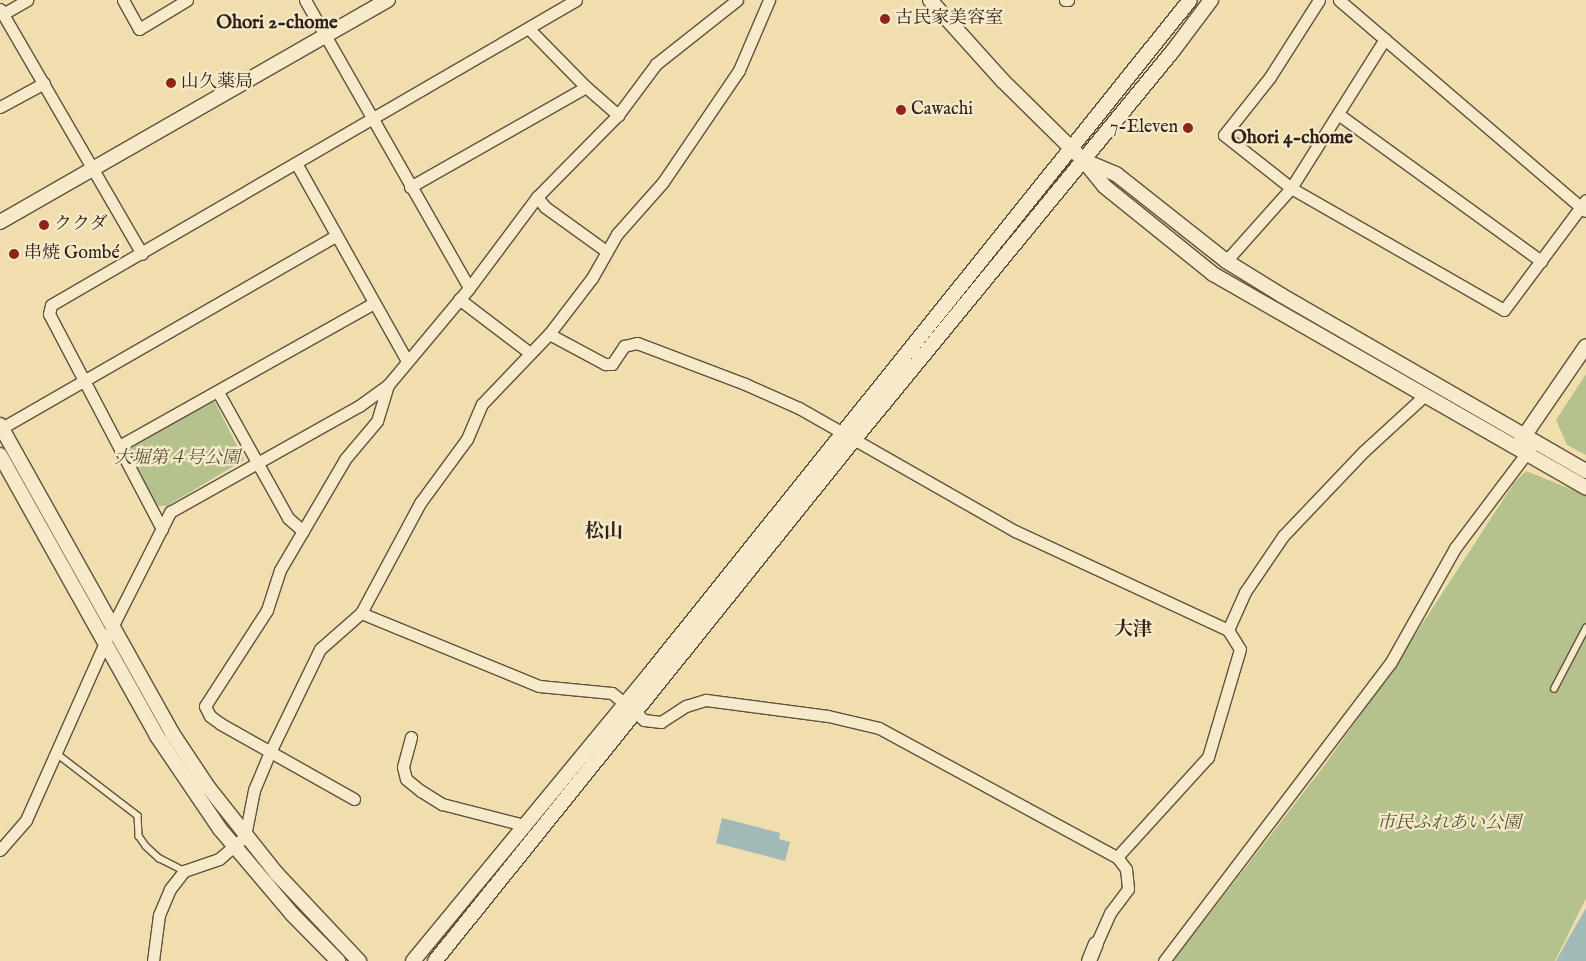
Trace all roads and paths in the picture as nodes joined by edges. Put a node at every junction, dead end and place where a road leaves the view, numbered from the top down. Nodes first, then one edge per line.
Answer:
1 (27, 0) edge
2 (123, 0) edge
3 (187, 0) edge
4 (305, 0) edge
5 (388, 0) edge
6 (576, 0) edge
7 (737, 0) edge
8 (769, 0) edge
9 (930, 0) edge
10 (1190, 0) edge
11 (1211, 0) edge
12 (1319, 0) edge
13 (1340, 0) edge
14 (1, 12) edge
15 (530, 30) junction
16 (328, 36) junction
17 (1385, 40) junction
18 (44, 83) junction
19 (586, 87) junction
20 (0, 107) edge
21 (1338, 114) junction
22 (618, 115) junction
23 (373, 118) junction
24 (1070, 149) junction
25 (1084, 161) junction
26 (296, 163) junction
27 (94, 170) junction
28 (410, 187) junction
29 (1291, 188) junction
30 (537, 197) junction
31 (1584, 207) edge
32 (0, 222) edge
33 (336, 236) junction
34 (606, 252) junction
35 (142, 254) junction
36 (1226, 261) junction
37 (1541, 261) junction
38 (469, 288) junction
39 (459, 299) junction
40 (374, 303) junction
41 (549, 334) junction
42 (1586, 346) edge
43 (530, 353) junction
44 (406, 359) junction
45 (84, 381) junction
46 (388, 385) junction
47 (218, 392) junction
48 (1424, 396) junction
49 (0, 427) edge
50 (841, 432) junction
51 (1530, 439) junction
52 (853, 441) junction
53 (119, 446) junction
54 (1521, 452) junction
55 (0, 455) edge
56 (257, 463) junction
57 (1586, 471) edge
58 (1586, 488) edge
59 (162, 528) junction
60 (303, 531) junction
61 (361, 614) junction
62 (112, 627) junction
63 (1586, 628) edge
64 (1228, 630) junction
65 (106, 643) junction
66 (1554, 689) dead end
67 (629, 709) junction
68 (411, 737) dead end
69 (270, 752) junction
70 (56, 753) junction
71 (354, 799) dead end
72 (524, 825) junction
73 (245, 836) junction
74 (235, 847) junction
75 (0, 850) edge
76 (1117, 857) junction
77 (184, 871) junction
78 (1096, 944) joint
79 (153, 961) edge
80 (338, 961) edge
81 (358, 961) edge
82 (413, 961) edge
83 (435, 961) edge
84 (1089, 961) edge
85 (1164, 961) edge

1 - 14 street
2 - 3 street
4 - 16 street
5 - 16 street
6 - 15 street
7 - 22 street
8 - 34 street
9 - 24 street
10 - 24 street
11 - 25 street
12 - 29 street
13 - 17 street
14 - 18 street
15 - 19 street
15 - 23 street
16 - 23 street
16 - 27 street
17 - 21 street
17 - 31 street
18 - 20 street
18 - 27 street
19 - 22 street
19 - 28 street
21 - 29 street
21 - 37 street
22 - 30 street
23 - 26 street
23 - 28 street
24 - 25 street
24 - 50 street
25 - 36 street
25 - 48 street
25 - 52 street
26 - 33 street
26 - 35 street
27 - 32 street
27 - 35 street
28 - 38 street
29 - 36 street
29 - 37 street
30 - 34 street
30 - 38 street
31 - 37 street
33 - 40 street
33 - 45 street
34 - 41 street
35 - 45 street
36 - 51 street
38 - 39 street
39 - 43 street
39 - 44 street
40 - 44 street
40 - 47 street
41 - 43 street
41 - 50 street
42 - 51 street
43 - 61 street
44 - 46 street
45 - 49 street
45 - 53 street
46 - 56 street
46 - 60 street
47 - 53 street
47 - 56 street
48 - 54 street
48 - 64 street
49 - 62 street
50 - 52 street
50 - 67 street
51 - 54 street
51 - 57 street
52 - 64 street
52 - 67 street
53 - 59 street
54 - 58 street
54 - 85 street
55 - 65 street
56 - 59 street
56 - 60 street
59 - 62 street
60 - 69 street
61 - 67 street
61 - 69 street
62 - 65 street
62 - 73 street
63 - 66 lane
64 - 76 street
65 - 70 street
65 - 74 street
67 - 72 street
67 - 76 street
67 - 83 street
68 - 72 street
69 - 71 street
69 - 73 street
70 - 75 street
70 - 77 lane
72 - 82 street
73 - 74 street
73 - 81 street
74 - 77 street
74 - 80 street
76 - 78 street
77 - 79 street
78 - 84 street

